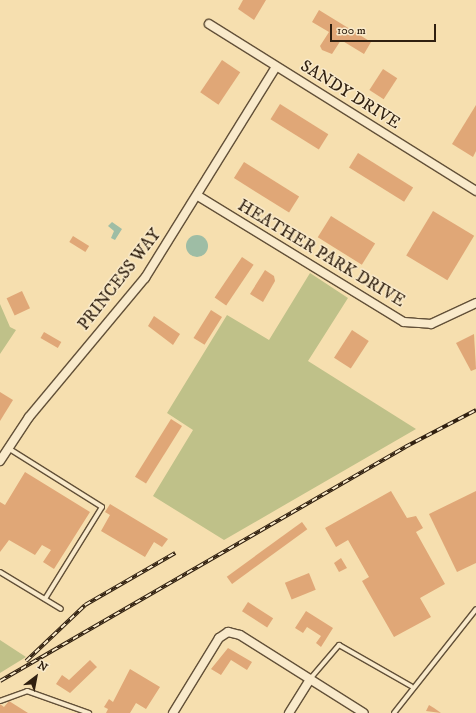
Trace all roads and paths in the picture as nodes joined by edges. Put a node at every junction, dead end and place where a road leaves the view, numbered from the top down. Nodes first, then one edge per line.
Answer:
1 (209, 24) dead end
2 (276, 67) junction
3 (476, 191) edge
4 (198, 196) junction
5 (476, 303) edge
6 (8, 448) junction
7 (0, 461) edge
8 (0, 572) edge
9 (45, 599) junction
10 (61, 609) dead end
11 (475, 611) edge
12 (310, 679) junction
13 (411, 686) junction
14 (0, 701) edge
15 (89, 713) edge
16 (173, 713) edge
17 (289, 713) edge
18 (364, 713) edge
19 (394, 713) edge

1 - 2 street, SANDY DRIVE
2 - 3 street, SANDY DRIVE
2 - 4 street, PRINCESS WAY
4 - 5 street, HEATHER PARK DRIVE
4 - 6 street, PRINCESS WAY
6 - 7 street, PRINCESS WAY
6 - 9 lane
8 - 9 lane
9 - 10 lane
11 - 13 lane
12 - 13 lane
12 - 16 street
12 - 17 street
12 - 18 street
13 - 19 lane
14 - 15 lane

